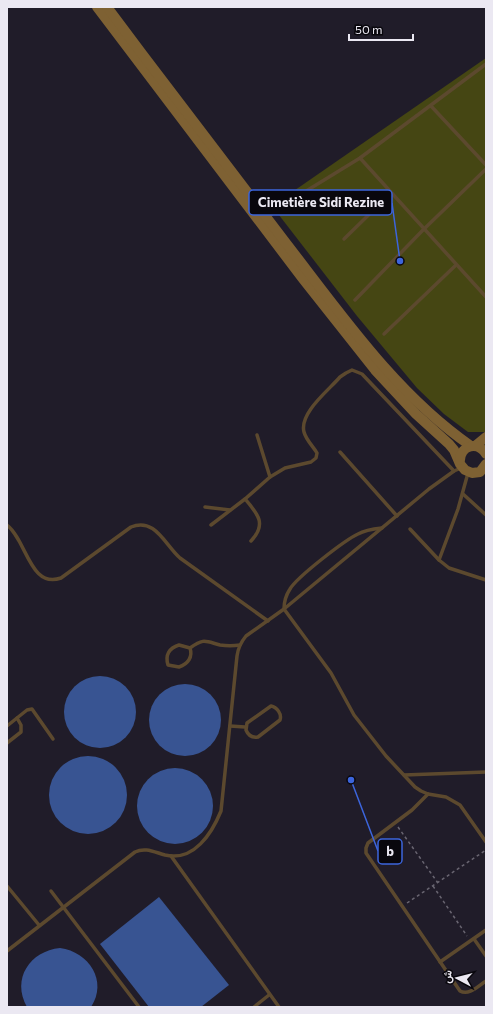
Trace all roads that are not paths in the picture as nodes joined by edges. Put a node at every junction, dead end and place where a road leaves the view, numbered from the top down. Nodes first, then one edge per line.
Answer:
1 (97, 7) edge
2 (106, 7) edge
3 (486, 64) edge
4 (431, 106) junction
5 (360, 158) junction
6 (486, 165) edge
7 (486, 169) edge
8 (391, 193) junction
9 (267, 218) junction
10 (424, 230) junction
11 (344, 239) dead end
12 (456, 265) junction
13 (486, 297) edge
14 (354, 300) dead end
15 (384, 334) dead end
16 (256, 435) dead end
17 (486, 437) edge
18 (473, 446) junction
19 (340, 452) dead end
20 (486, 454) edge
21 (461, 468) junction
22 (484, 471) edge
23 (270, 476) junction
24 (463, 494) junction
25 (246, 499) junction
26 (206, 508) dead end
27 (230, 510) junction
28 (398, 516) junction
29 (486, 516) edge
30 (7, 525) edge
31 (212, 525) dead end
32 (383, 528) junction
33 (410, 529) dead end
34 (252, 541) dead end
35 (439, 560) junction
36 (486, 580) edge
37 (284, 609) junction
38 (268, 621) junction
39 (240, 645) junction
40 (190, 648) junction
41 (17, 718) junction
42 (7, 726) edge
43 (230, 726) junction
44 (245, 727) junction
45 (53, 739) dead end
46 (7, 743) edge
47 (486, 772) edge
48 (404, 776) junction
49 (428, 794) junction
50 (486, 842) edge
51 (171, 856) junction
52 (7, 886) edge
53 (51, 891) dead end
54 (63, 908) junction
55 (39, 925) junction
56 (486, 930) edge
57 (474, 939) junction
58 (7, 951) edge
59 (486, 956) edge
60 (440, 962) junction
61 (486, 981) edge
62 (269, 995) junction
63 (139, 1007) edge
64 (254, 1007) edge
65 (279, 1007) edge

1 - 21 main road
2 - 9 main road
3 - 4 lane
4 - 5 lane
4 - 6 lane
5 - 8 lane
5 - 9 lane
7 - 10 lane
8 - 10 lane
8 - 11 lane
9 - 18 main road
10 - 12 lane
10 - 14 lane
12 - 13 lane
12 - 15 lane
16 - 23 lane
17 - 18 main road
18 - 20 main road
18 - 21 main road
19 - 28 lane
21 - 22 main road
21 - 23 lane
21 - 24 lane
21 - 28 lane
23 - 25 lane
24 - 29 lane
24 - 35 lane
25 - 27 lane
25 - 34 lane
26 - 27 lane
27 - 31 lane
28 - 32 lane
30 - 38 lane
32 - 37 lane
32 - 37 lane
33 - 35 lane
35 - 36 lane
37 - 38 lane
37 - 48 lane
38 - 39 lane
39 - 40 lane
39 - 43 lane
40 - 40 lane
41 - 42 lane
41 - 45 lane
41 - 46 lane
43 - 44 lane
43 - 51 lane
44 - 44 lane
47 - 48 lane
48 - 49 lane
49 - 50 lane
49 - 60 lane
51 - 54 lane
51 - 62 lane
52 - 55 lane
53 - 54 lane
54 - 55 lane
54 - 63 lane
55 - 58 lane
56 - 57 lane
57 - 59 lane
57 - 60 lane
60 - 61 lane
62 - 64 lane
62 - 65 lane

